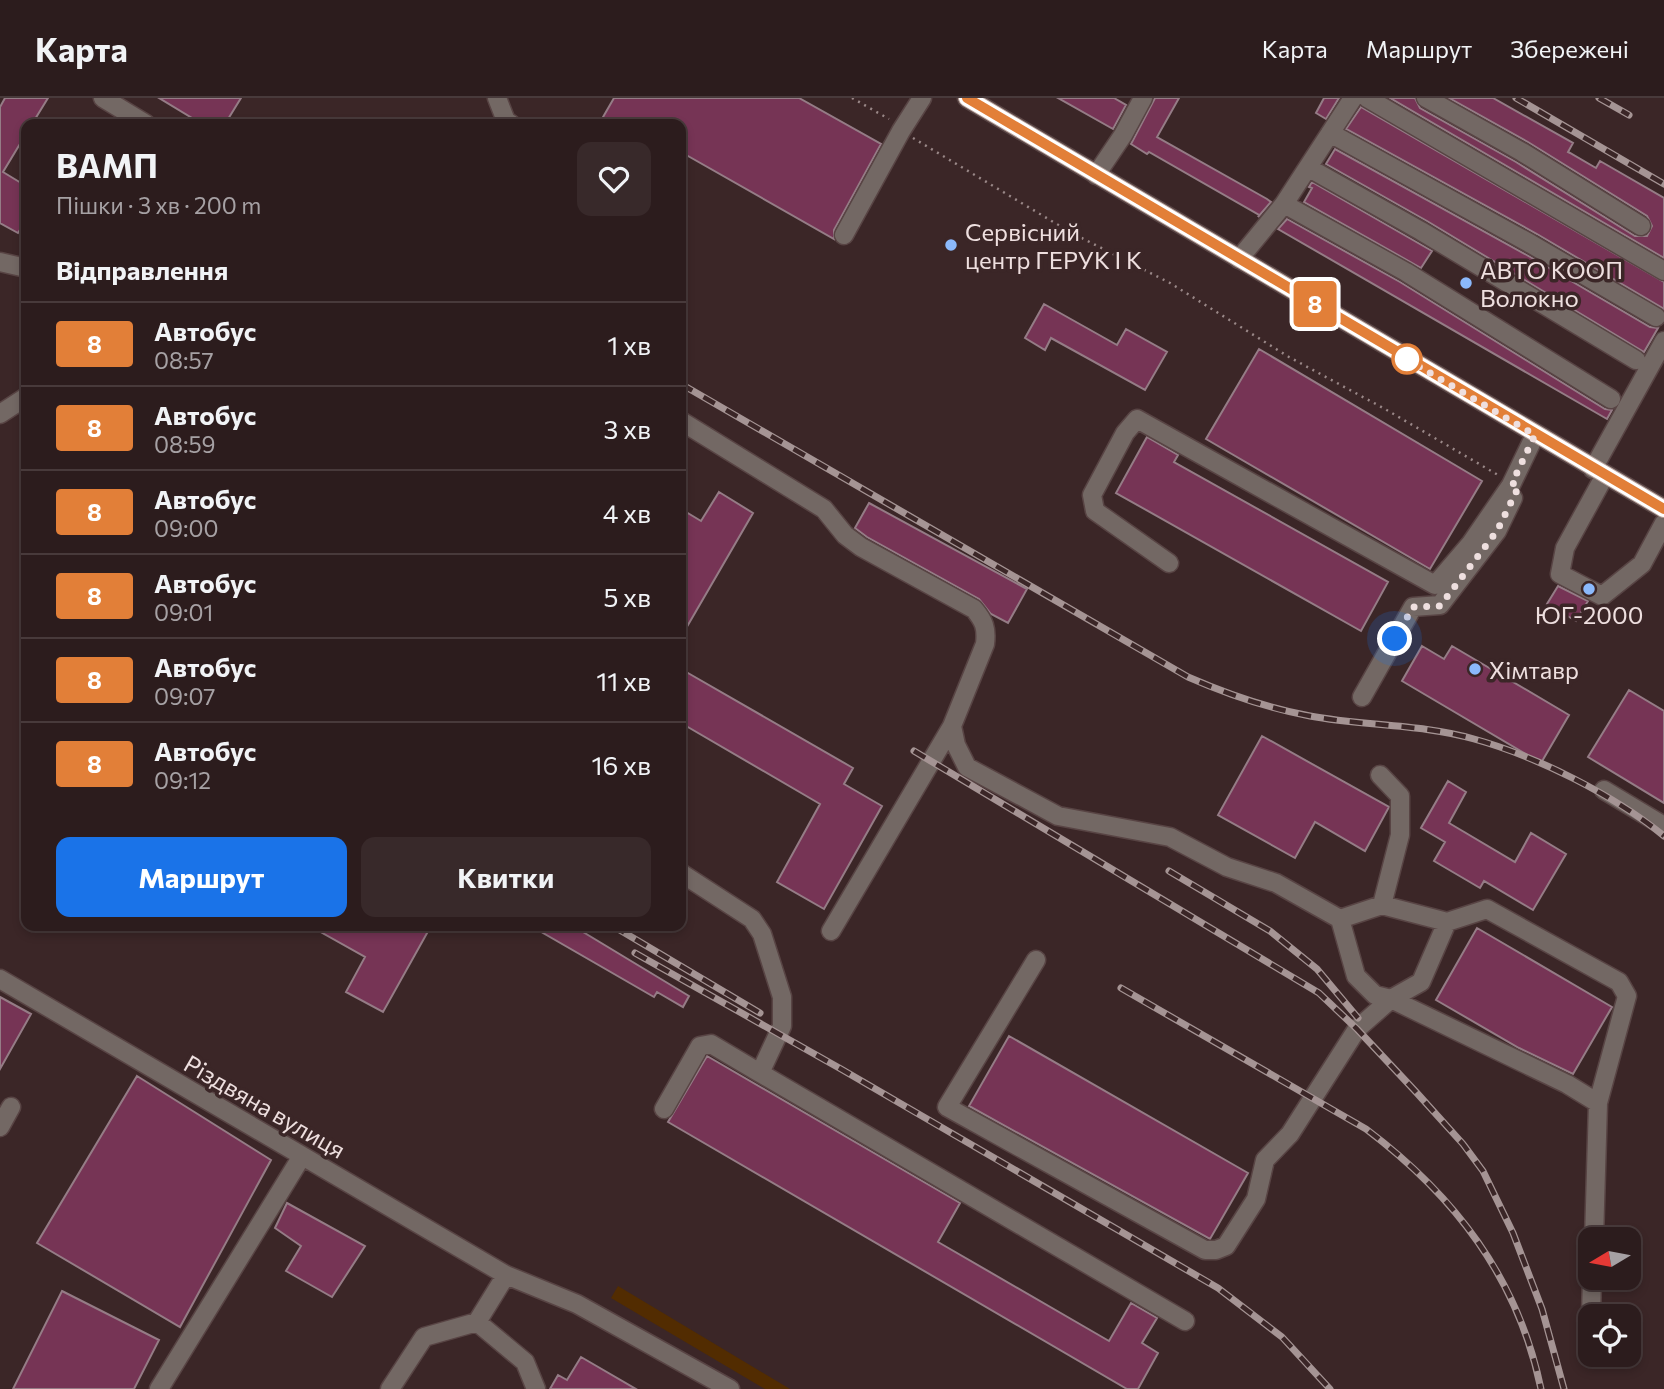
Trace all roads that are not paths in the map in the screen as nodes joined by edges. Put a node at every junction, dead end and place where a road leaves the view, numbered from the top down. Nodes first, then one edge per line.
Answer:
1 (103, 98) edge
2 (497, 98) edge
3 (922, 98) edge
4 (967, 98) edge
5 (1143, 98) edge
6 (1353, 98) edge
7 (1367, 98) edge
8 (1426, 98) edge
9 (138, 119) edge
10 (505, 119) edge
11 (1330, 133) junction
12 (1309, 168) junction
13 (1096, 175) junction
14 (1284, 204) junction
15 (1642, 226) dead end
16 (844, 234) dead end
17 (1239, 259) junction
18 (0, 262) edge
19 (21, 267) edge
20 (1664, 271) edge
21 (1656, 317) dead end
22 (1664, 341) edge
23 (1636, 360) dead end
24 (1611, 399) dead end
25 (21, 400) edge
26 (0, 414) edge
27 (686, 424) edge
28 (1539, 437) junction
29 (1599, 472) junction
30 (1664, 509) edge
31 (1664, 523) edge
32 (1169, 563) dead end
33 (1362, 697) dead end
34 (952, 726) junction
35 (1380, 775) dead end
36 (1604, 790) dead end
37 (1664, 826) edge
38 (686, 876) edge
39 (1382, 905) junction
40 (1340, 919) junction
41 (1447, 922) junction
42 (831, 931) dead end
43 (1036, 960) dead end
44 (0, 979) edge
45 (1391, 999) junction
46 (760, 1073) junction
47 (1598, 1103) junction
48 (11, 1107) dead end
49 (664, 1109) dead end
50 (0, 1127) edge
51 (302, 1156) junction
52 (1594, 1227) edge
53 (506, 1275) junction
54 (1185, 1321) dead end
55 (477, 1322) junction
56 (159, 1389) edge
57 (390, 1389) edge
58 (536, 1389) edge
59 (730, 1389) edge

1 - 9 street
2 - 10 street
3 - 16 street
4 - 13 main road
5 - 13 street
6 - 11 street
7 - 20 street
8 - 15 street
11 - 12 street
11 - 21 street
12 - 14 street
12 - 23 street
13 - 17 main road
14 - 17 street
14 - 24 street
17 - 28 main road
18 - 19 street
22 - 29 street
25 - 26 street
27 - 34 street
28 - 29 main road
28 - 32 street
28 - 33 street
29 - 30 main road
29 - 31 street
34 - 40 street
34 - 42 street
35 - 39 street
36 - 37 street
38 - 46 street
39 - 40 street
39 - 41 street
40 - 45 street
41 - 45 street
41 - 47 street
43 - 45 street
44 - 51 street, Різдвяна вулиця
45 - 47 street
46 - 49 street
46 - 54 street
47 - 52 street
48 - 50 street
51 - 53 street, Різдвяна вулиця
51 - 56 street
53 - 55 street
53 - 59 street, Різдвяна вулиця
55 - 57 street
55 - 58 street

